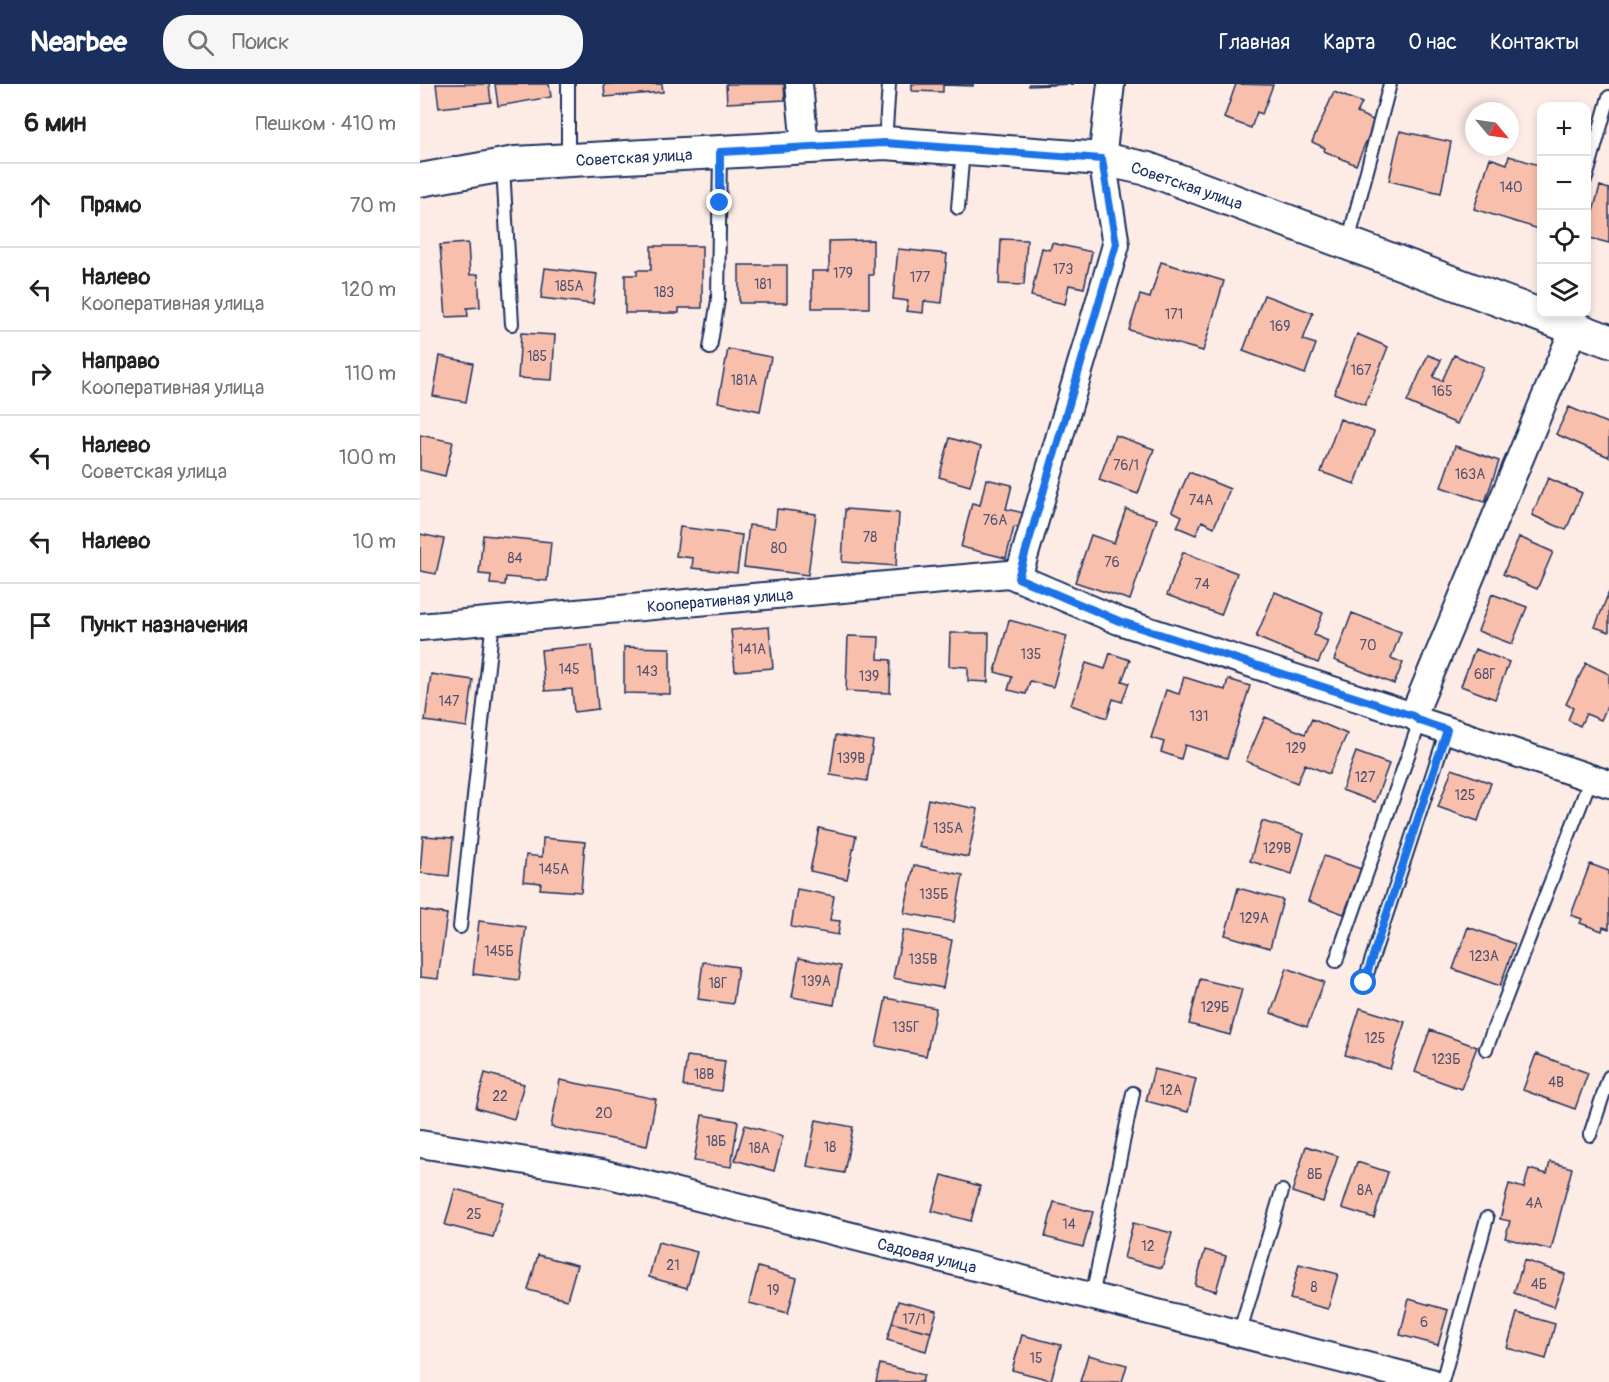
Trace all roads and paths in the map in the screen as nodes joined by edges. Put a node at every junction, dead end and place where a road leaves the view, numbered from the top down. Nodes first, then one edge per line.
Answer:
1 (568, 84) edge
2 (799, 84) edge
3 (889, 84) edge
4 (1111, 84) edge
5 (1390, 84) edge
6 (1609, 97) edge
7 (885, 143) junction
8 (805, 147) junction
9 (963, 149) junction
10 (720, 152) junction
11 (1102, 159) junction
12 (568, 160) junction
13 (1591, 163) edge
14 (503, 165) junction
15 (420, 180) edge
16 (958, 208) dead end
17 (1348, 243) junction
18 (1557, 320) edge
19 (512, 324) dead end
20 (1609, 341) edge
21 (710, 348) dead end
22 (1018, 578) junction
23 (493, 620) junction
24 (420, 627) edge
25 (1417, 719) junction
26 (1447, 730) junction
27 (1600, 781) edge
28 (460, 927) dead end
29 (1336, 961) dead end
30 (1364, 983) dead end
31 (1486, 1049) dead end
32 (1609, 1077) edge
33 (1133, 1093) dead end
34 (1590, 1136) dead end
35 (420, 1144) edge
36 (1282, 1191) dead end
37 (1487, 1218) dead end
38 (1092, 1297) junction
39 (1239, 1334) junction
40 (1431, 1382) edge
41 (1442, 1382) edge

1 - 12 lane
2 - 8 street
3 - 7 lane
4 - 11 street
5 - 17 lane
6 - 13 lane
7 - 8 street, Советская улица
7 - 9 street, Советская улица
8 - 10 street, Советская улица
9 - 11 street, Советская улица
9 - 16 lane
10 - 12 street, Советская улица
10 - 21 lane
11 - 17 street, Советская улица
11 - 22 street
12 - 14 street, Советская улица
14 - 15 street, Советская улица
14 - 19 lane
17 - 18 street, Советская улица
18 - 20 street, Советская улица
18 - 25 street
22 - 23 street, Кооперативная улица
22 - 25 street, Кооперативная улица
23 - 24 street, Кооперативная улица
23 - 28 lane
25 - 26 street, Кооперативная улица
25 - 29 lane
26 - 27 street, Кооперативная улица
26 - 30 lane
27 - 31 lane
32 - 34 lane
33 - 38 lane
35 - 38 street, Садовая улица
36 - 39 lane
37 - 41 lane
38 - 39 street, Садовая улица
39 - 40 street, Садовая улица

